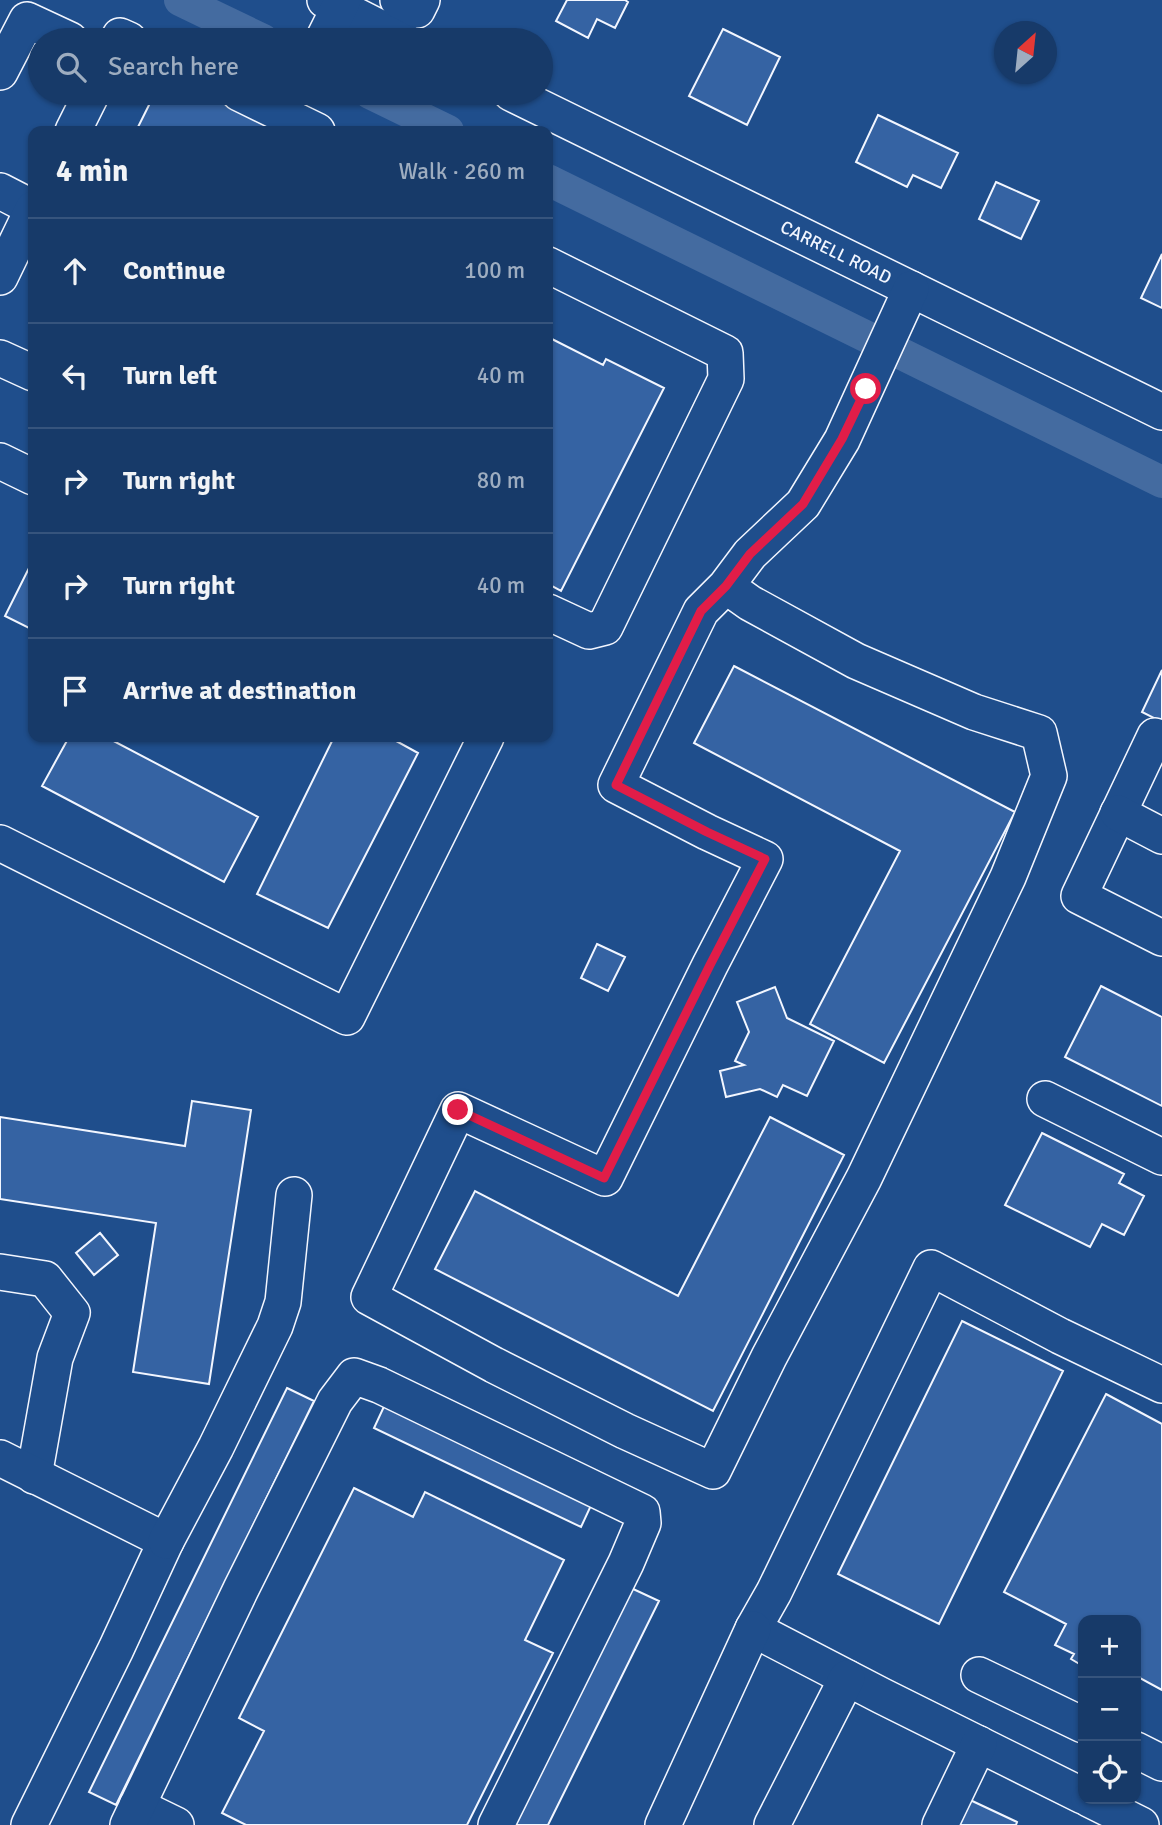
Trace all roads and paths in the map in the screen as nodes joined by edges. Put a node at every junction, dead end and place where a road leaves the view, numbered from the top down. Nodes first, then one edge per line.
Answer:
1 (398, 0) edge
2 (422, 0) edge
3 (336, 2) edge
4 (44, 28) edge
5 (327, 28) edge
6 (383, 28) edge
7 (0, 72) edge
8 (86, 105) edge
9 (292, 105) edge
10 (527, 105) edge
11 (552, 124) edge
12 (76, 126) edge
13 (312, 126) edge
14 (0, 191) edge
15 (28, 205) edge
16 (28, 218) edge
17 (553, 267) edge
18 (0, 277) edge
19 (911, 289) junction
20 (0, 358) edge
21 (28, 371) edge
22 (1162, 412) edge
23 (0, 461) edge
24 (28, 475) edge
25 (726, 586) junction
26 (553, 614) edge
27 (1162, 740) edge
28 (484, 742) edge
29 (1118, 813) junction
30 (1162, 836) edge
31 (0, 843) edge
32 (1162, 938) edge
33 (1045, 1099) dead end
34 (1162, 1157) edge
35 (294, 1195) dead end
36 (0, 1272) edge
37 (1162, 1385) edge
38 (0, 1458) edge
39 (34, 1476) junction
40 (166, 1541) junction
41 (753, 1629) junction
42 (979, 1675) dead end
43 (847, 1678) junction
44 (1078, 1723) edge
45 (979, 1744) junction
46 (1141, 1752) edge
47 (1162, 1763) edge
48 (1078, 1794) edge
49 (1099, 1804) edge
50 (132, 1816) edge
51 (29, 1825) edge
52 (176, 1825) edge
53 (496, 1825) edge
54 (663, 1825) edge
55 (772, 1825) edge
56 (940, 1825) edge
57 (1142, 1825) edge

1 - 2 street
3 - 5 street
3 - 6 street
4 - 7 street
8 - 12 street
9 - 13 street
10 - 11 street, CARRELL ROAD
11 - 19 street, CARRELL ROAD
14 - 15 street
16 - 18 street
17 - 26 street
19 - 22 street, CARRELL ROAD
19 - 25 street
20 - 21 street
23 - 24 street
25 - 25 street
27 - 29 street
28 - 31 street
29 - 30 street
29 - 32 street
33 - 34 street
35 - 40 street
36 - 39 street
37 - 41 street
38 - 39 street
39 - 40 street
40 - 51 street
41 - 43 street
41 - 54 street
42 - 44 street
43 - 45 street
43 - 55 street
45 - 48 street
45 - 56 street
46 - 47 street
49 - 57 street
50 - 52 street
50 - 53 street

